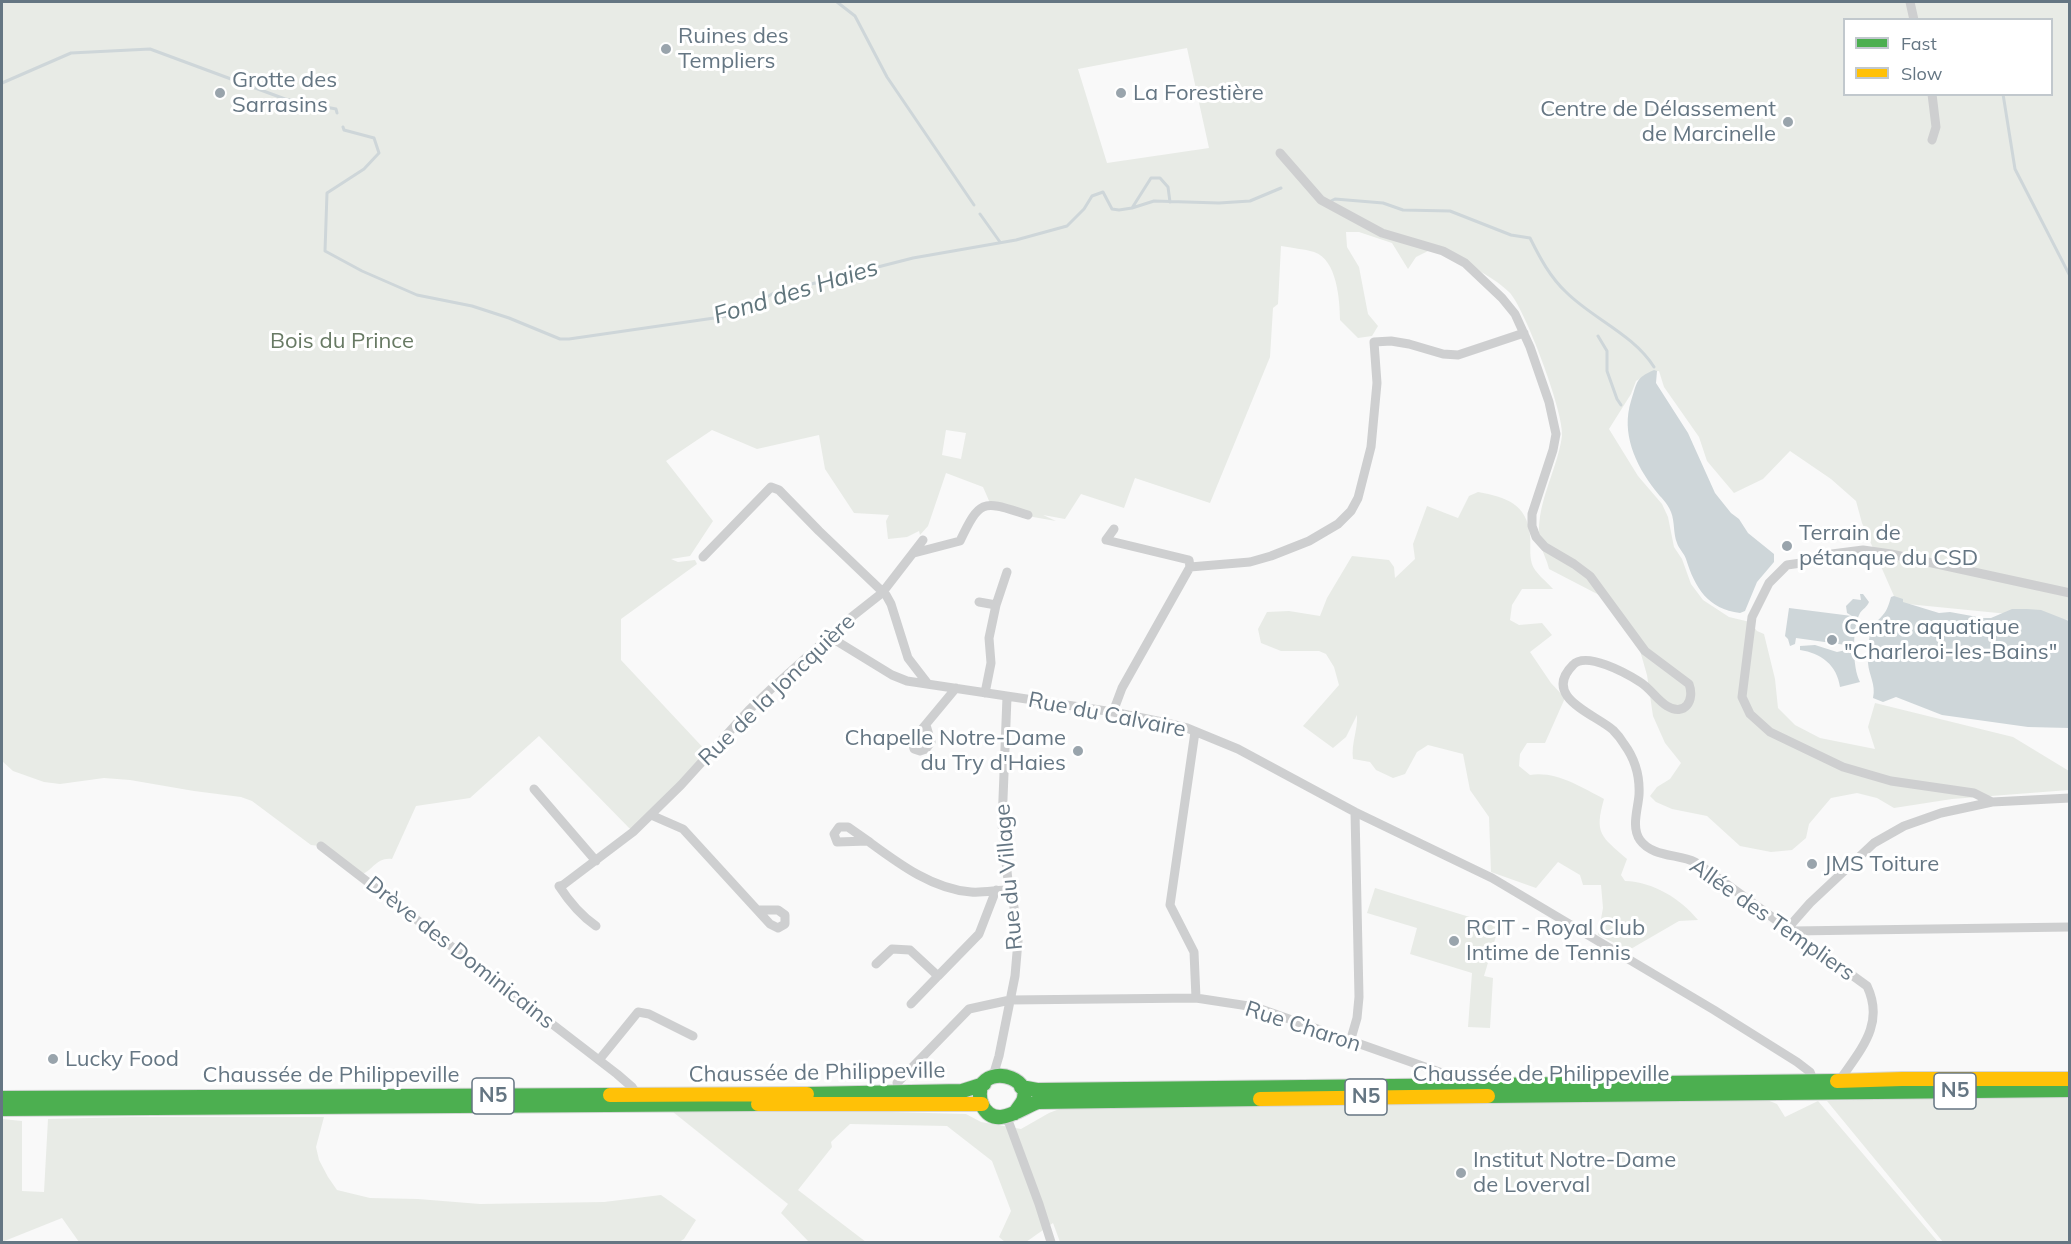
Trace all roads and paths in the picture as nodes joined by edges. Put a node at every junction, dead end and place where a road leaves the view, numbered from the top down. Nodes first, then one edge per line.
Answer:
1 (1910, 2) edge
2 (1914, 18) edge
3 (1932, 96) edge
4 (1932, 140) dead end
5 (1280, 153) dead end
6 (1524, 333) junction
7 (1028, 515) dead end
8 (1114, 529) dead end
9 (923, 540) dead end
10 (914, 553) junction
11 (703, 557) dead end
12 (1190, 567) junction
13 (1007, 572) dead end
14 (882, 593) junction
15 (2070, 593) edge
16 (979, 602) dead end
17 (996, 605) junction
18 (831, 637) junction
19 (928, 684) junction
20 (956, 688) junction
21 (985, 693) junction
22 (1007, 697) junction
23 (1113, 712) junction
24 (926, 725) dead end
25 (1195, 732) junction
26 (534, 789) dead end
27 (2070, 798) edge
28 (1992, 802) junction
29 (1355, 812) junction
30 (651, 815) junction
31 (868, 841) dead end
32 (321, 846) dead end
33 (596, 861) junction
34 (996, 890) junction
35 (1009, 890) junction
36 (759, 909) dead end
37 (597, 926) dead end
38 (2070, 927) edge
39 (1790, 930) junction
40 (876, 964) dead end
41 (939, 976) junction
42 (1196, 998) junction
43 (1010, 1000) junction
44 (911, 1004) dead end
45 (693, 1036) dead end
46 (1350, 1042) junction
47 (999, 1056) junction
48 (599, 1060) junction
49 (1008, 1075) junction
50 (2070, 1079) edge
51 (988, 1080) junction
52 (897, 1083) dead end
53 (1840, 1086) junction
54 (1021, 1087) junction
55 (1813, 1088) junction
56 (1474, 1090) junction
57 (2070, 1090) edge
58 (637, 1095) junction
59 (2, 1098) edge
60 (982, 1104) junction
61 (2, 1109) edge
62 (1010, 1115) junction
63 (1051, 1242) edge

1 - 2 street
3 - 4 street
5 - 6 street, Allée des Templiers
6 - 12 street
6 - 39 street, Allée des Templiers
7 - 10 street
8 - 12 street
9 - 10 street
10 - 14 street
11 - 14 street
12 - 23 street
13 - 17 street
14 - 18 street, Rue de la Joncquière
14 - 19 street
15 - 28 street
16 - 17 street
17 - 21 street
18 - 19 street, Rue du Calvaire
18 - 30 street, Rue de la Joncquière
19 - 20 street, Rue du Calvaire
20 - 21 street, Rue du Calvaire
20 - 24 street
21 - 22 street, Rue du Calvaire
22 - 23 street, Rue du Calvaire
22 - 35 street, Rue du Village
23 - 25 street, Rue du Calvaire
25 - 29 street, Rue du Calvaire
25 - 42 street
26 - 33 street
27 - 28 street
28 - 39 street
29 - 46 street
29 - 55 street, Rue du Calvaire
30 - 33 street, Rue de la Joncquière
30 - 36 street
31 - 34 street
32 - 48 street, Drève des Dominicains
33 - 37 street, Rue de la Joncquière
34 - 35 street
34 - 41 street
35 - 43 street, Rue du Village
38 - 39 street
39 - 53 street, Allée des Templiers
40 - 41 street
41 - 44 street
42 - 43 street, Rue Charon
42 - 46 street, Rue Charon
43 - 47 street, Rue du Village
43 - 52 street, Rue Charon
45 - 48 street
46 - 56 street, Rue Charon
47 - 49 street
47 - 51 street, Rue du Village
48 - 58 street, Drève des Dominicains
49 - 51 main road, N5
49 - 54 main road
50 - 53 main road, Chaussée de Philippeville / N5
51 - 58 main road, Chaussée de Philippeville / N5
51 - 60 main road
53 - 55 main road, Chaussée de Philippeville / N5
53 - 57 main road, Chaussée de Philippeville / N5
54 - 56 main road, Chaussée de Philippeville / N5
54 - 62 main road
55 - 56 main road, Chaussée de Philippeville / N5
56 - 62 main road, Chaussée de Philippeville / N5
58 - 59 main road, Chaussée de Philippeville / N5
60 - 61 main road, Chaussée de Philippeville / N5
60 - 62 main road
62 - 63 street

